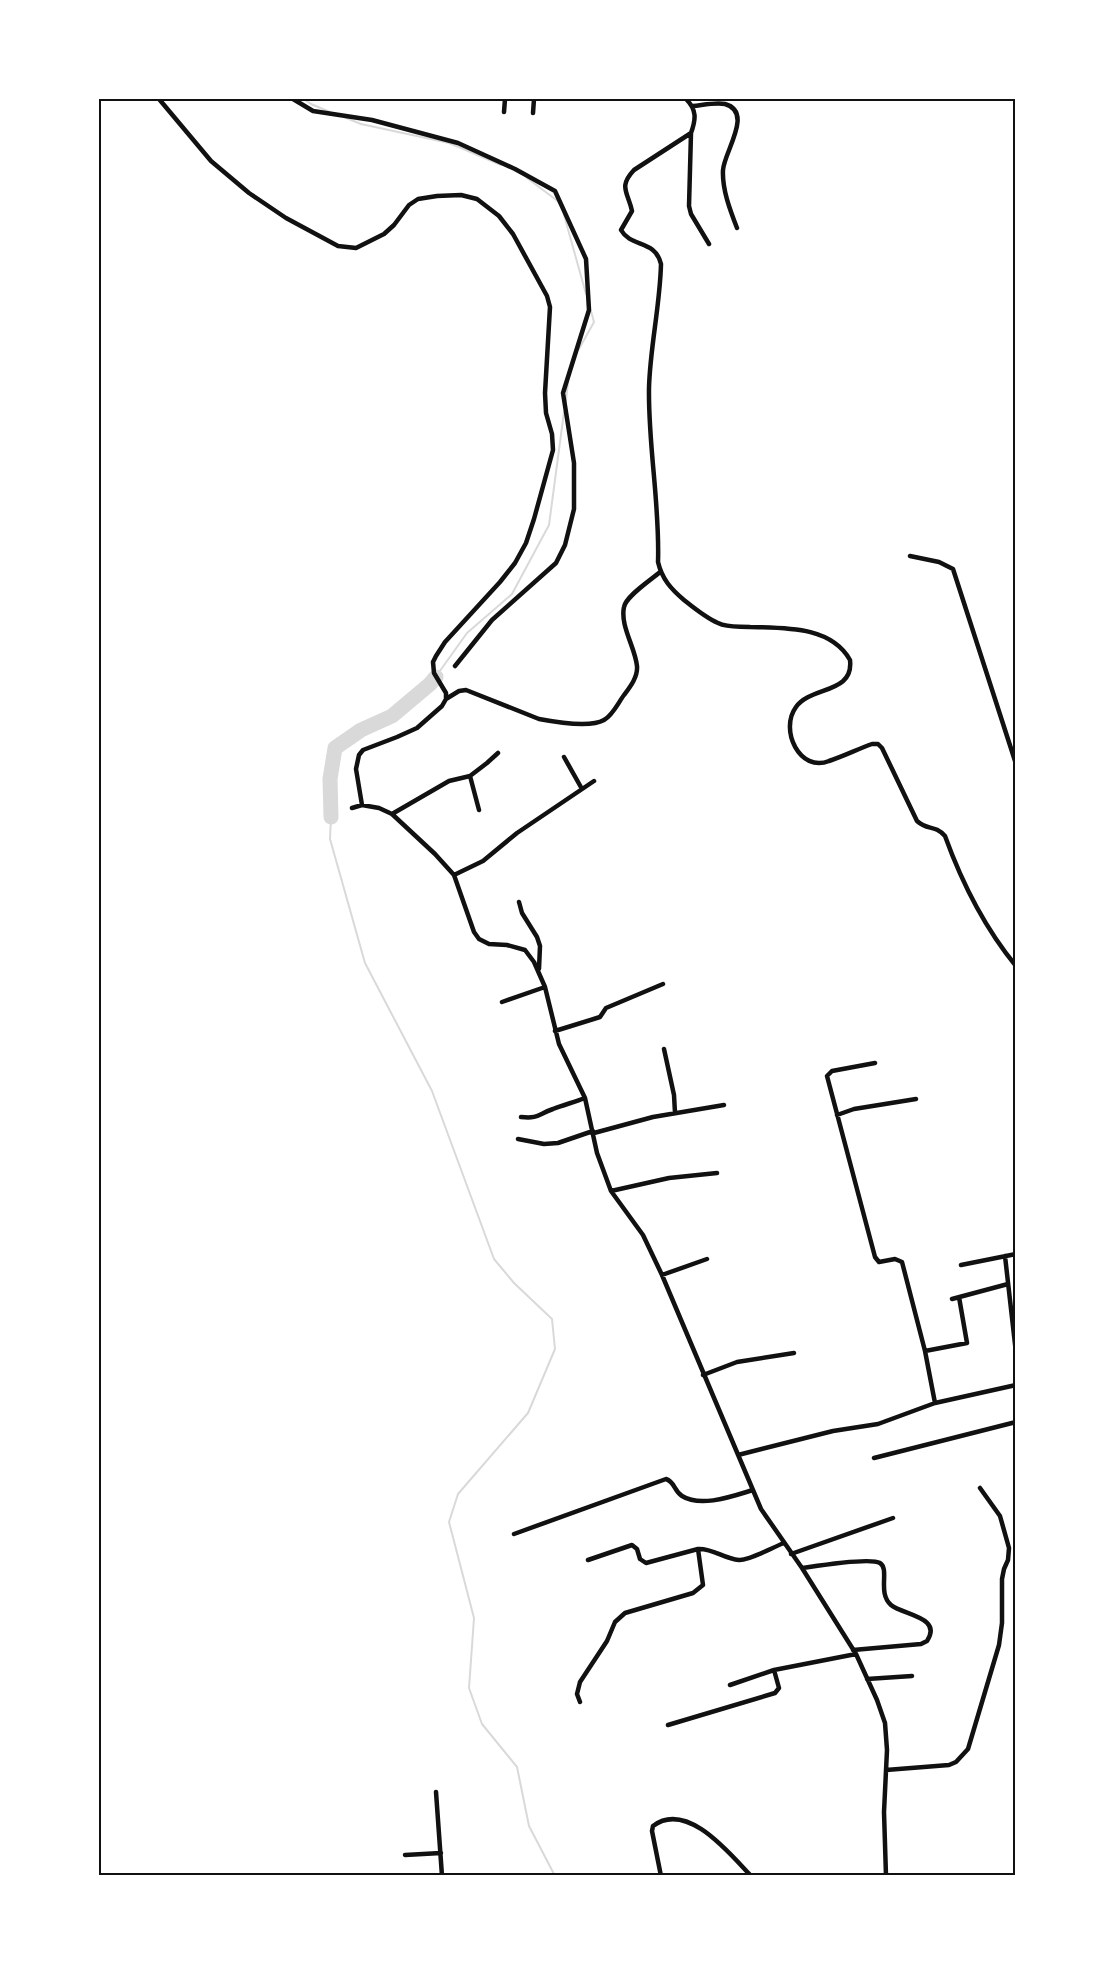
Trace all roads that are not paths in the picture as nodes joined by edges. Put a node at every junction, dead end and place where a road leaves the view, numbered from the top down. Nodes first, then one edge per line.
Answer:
1 (159, 99) edge
2 (293, 99) edge
3 (505, 99) edge
4 (534, 99) edge
5 (686, 99) edge
6 (693, 106) junction
7 (504, 112) dead end
8 (533, 113) dead end
9 (691, 133) junction
10 (737, 228) dead end
11 (709, 244) dead end
12 (910, 556) dead end
13 (660, 572) junction
14 (455, 666) dead end
15 (446, 696) junction
16 (498, 753) dead end
17 (564, 757) dead end
18 (1016, 764) edge
19 (470, 776) junction
20 (594, 781) dead end
21 (582, 789) junction
22 (362, 806) junction
23 (352, 808) dead end
24 (479, 810) dead end
25 (392, 814) junction
26 (454, 875) junction
27 (519, 902) dead end
28 (1016, 966) edge
29 (538, 971) junction
30 (663, 984) dead end
31 (545, 987) junction
32 (502, 1002) dead end
33 (555, 1031) junction
34 (664, 1048) dead end
35 (875, 1063) dead end
36 (585, 1098) junction
37 (916, 1099) dead end
38 (724, 1105) dead end
39 (675, 1113) junction
40 (837, 1115) junction
41 (521, 1117) dead end
42 (594, 1132) junction
43 (518, 1139) dead end
44 (717, 1173) dead end
45 (611, 1191) junction
46 (1016, 1254) edge
47 (1005, 1256) junction
48 (707, 1259) dead end
49 (960, 1265) dead end
50 (662, 1275) junction
51 (1008, 1284) junction
52 (959, 1297) junction
53 (952, 1299) dead end
54 (1013, 1315) edge
55 (925, 1351) junction
56 (794, 1353) dead end
57 (1016, 1353) edge
58 (703, 1375) junction
59 (1016, 1385) edge
60 (935, 1403) junction
61 (1016, 1422) edge
62 (738, 1455) junction
63 (874, 1458) dead end
64 (980, 1488) dead end
65 (753, 1490) junction
66 (893, 1518) dead end
67 (514, 1534) dead end
68 (784, 1543) junction
69 (698, 1549) junction
70 (791, 1554) junction
71 (588, 1560) dead end
72 (802, 1568) junction
73 (855, 1652) junction
74 (774, 1670) junction
75 (912, 1676) dead end
76 (867, 1679) junction
77 (730, 1685) dead end
78 (580, 1702) dead end
79 (668, 1725) dead end
80 (886, 1770) junction
81 (436, 1792) dead end
82 (441, 1853) junction
83 (405, 1856) dead end
84 (442, 1876) edge
85 (661, 1876) edge
86 (751, 1876) edge
87 (886, 1876) edge

1 - 15 street
2 - 14 street
3 - 7 street
4 - 8 street
5 - 6 street
6 - 9 street
6 - 10 street
9 - 11 street
9 - 13 street
12 - 18 street
13 - 15 street
13 - 28 street
15 - 22 street
16 - 19 street
17 - 21 street
19 - 24 street
19 - 25 street
20 - 21 street
21 - 26 street
22 - 23 street
22 - 25 street
25 - 26 street
26 - 29 street
27 - 29 street
29 - 31 street
30 - 33 street
31 - 32 street
31 - 33 street
33 - 36 street
34 - 39 street
35 - 40 street
36 - 41 street
36 - 42 street
37 - 40 street
38 - 39 street
39 - 42 street
40 - 55 street
42 - 43 street
42 - 45 street
44 - 45 street
45 - 50 street
46 - 47 street
47 - 49 street
47 - 51 street
48 - 50 street
50 - 58 street
51 - 52 street
51 - 54 street
52 - 53 street
52 - 55 street
54 - 57 street
55 - 60 street
56 - 58 street
58 - 62 street
59 - 60 street
60 - 62 street
61 - 63 street
62 - 65 street
64 - 80 street
65 - 67 street
65 - 68 street
66 - 70 street
68 - 69 street
68 - 70 street
69 - 71 street
69 - 78 street
70 - 72 street
72 - 73 street
72 - 73 street
73 - 74 street
73 - 76 street
74 - 77 street
74 - 79 street
75 - 76 street
76 - 80 street
80 - 87 street
81 - 82 street
82 - 83 street
82 - 84 street
85 - 86 street

